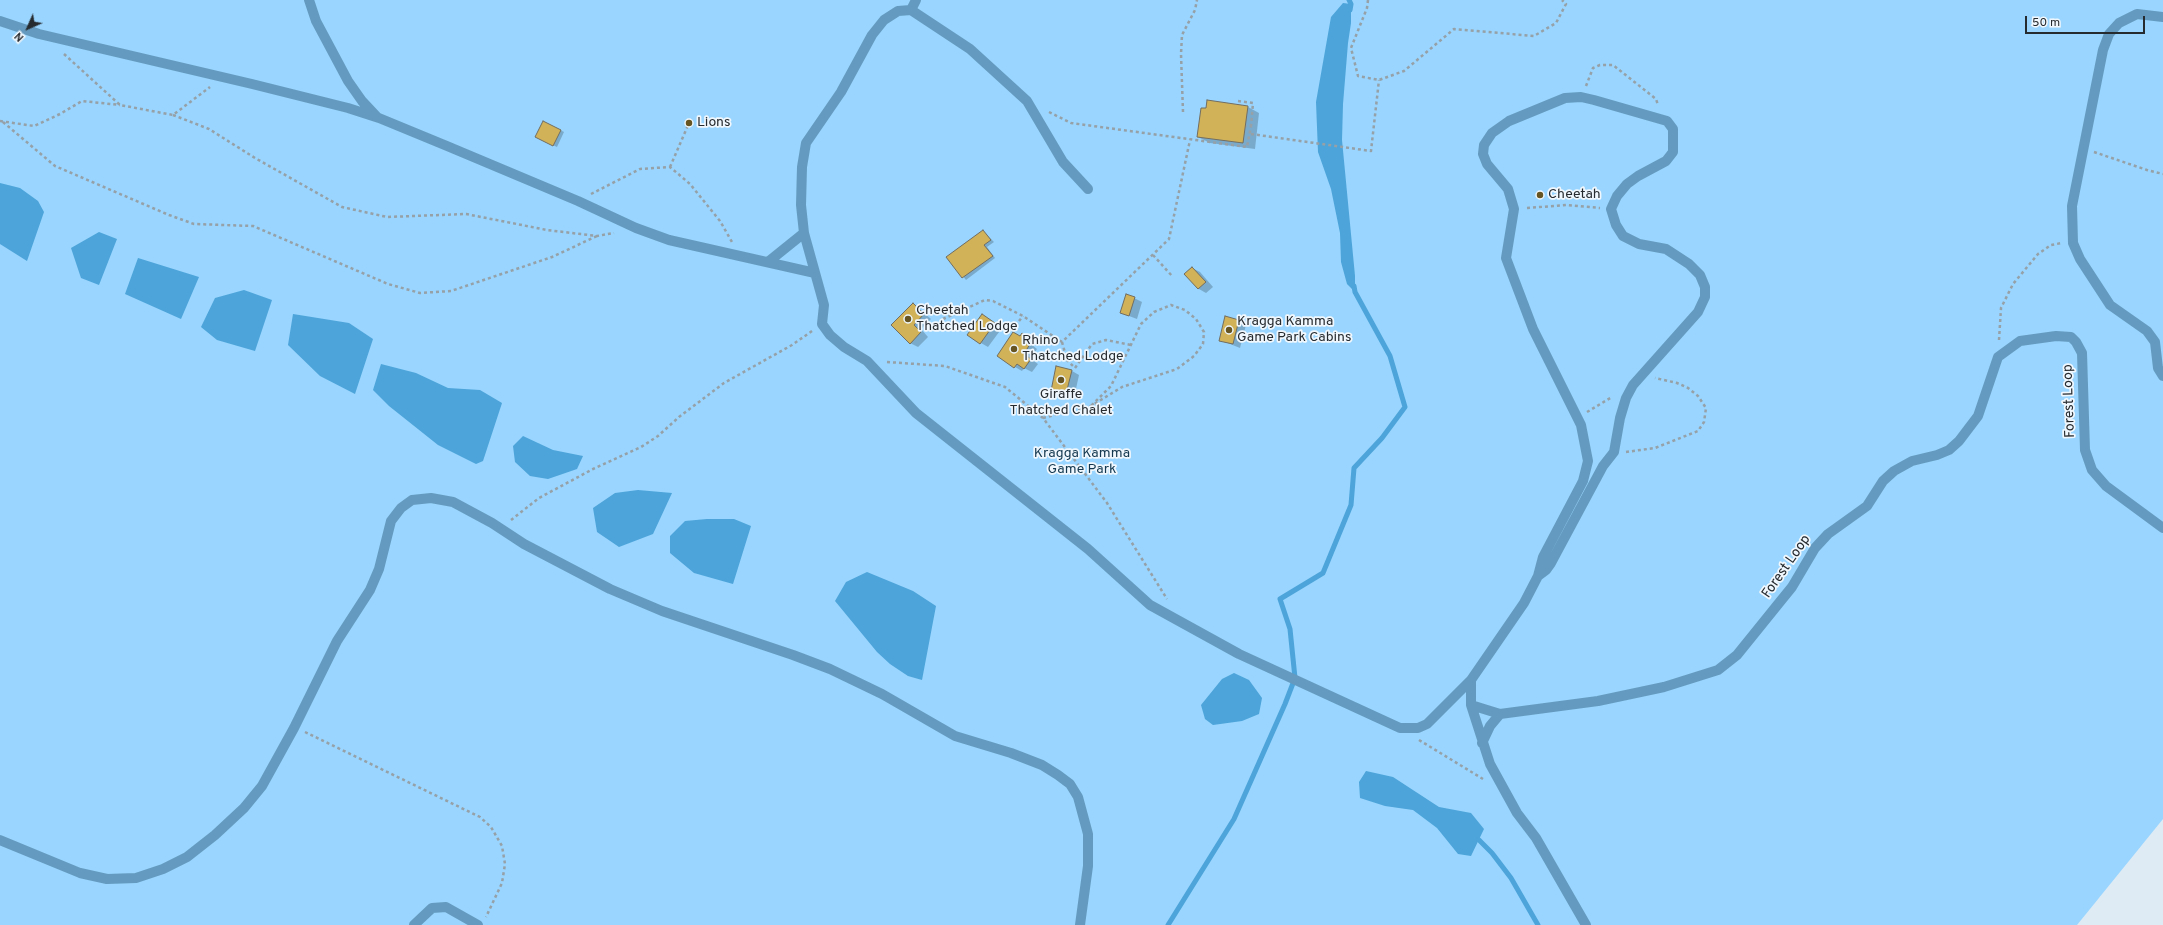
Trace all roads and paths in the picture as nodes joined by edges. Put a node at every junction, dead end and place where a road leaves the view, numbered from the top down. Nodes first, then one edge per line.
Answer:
1 (309, 0) edge
2 (916, 0) edge
3 (1197, 0) edge
4 (1368, 0) edge
5 (1562, 0) edge
6 (911, 10) junction
7 (2163, 17) edge
8 (0, 22) edge
9 (58, 49) dead end
10 (223, 77) junction
11 (1379, 80) junction
12 (1580, 97) junction
13 (1027, 101) junction
14 (1238, 101) dead end
15 (120, 105) junction
16 (1183, 112) dead end
17 (173, 115) junction
18 (379, 118) junction
19 (1667, 121) junction
20 (2, 122) edge
21 (689, 123) dead end
22 (1246, 126) dead end
23 (1251, 126) junction
24 (1251, 134) junction
25 (1190, 141) junction
26 (2083, 148) junction
27 (670, 167) junction
28 (2163, 174) edge
29 (1088, 189) dead end
30 (578, 201) junction
31 (1514, 209) junction
32 (1611, 209) junction
33 (636, 228) junction
34 (804, 233) junction
35 (598, 236) junction
36 (2073, 243) junction
37 (741, 256) junction
38 (1153, 256) junction
39 (768, 262) junction
40 (815, 273) junction
41 (1174, 277) dead end
42 (1023, 316) junction
43 (943, 319) dead end
44 (1019, 321) dead end
45 (822, 324) junction
46 (1062, 342) junction
47 (1131, 345) junction
48 (1998, 357) junction
49 (867, 361) junction
50 (1644, 373) junction
51 (2163, 376) edge
52 (1614, 396) dead end
53 (1090, 406) junction
54 (1577, 416) junction
55 (1043, 418) junction
56 (1614, 452) junction
57 (1588, 461) junction
58 (1603, 466) junction
59 (2163, 528) edge
60 (501, 529) junction
61 (1538, 576) junction
62 (1170, 604) dead end
63 (1470, 680) junction
64 (1471, 705) junction
65 (1500, 714) junction
66 (294, 728) junction
67 (1400, 728) junction
68 (1482, 743) junction
69 (1486, 781) dead end
70 (0, 840) edge
71 (482, 922) edge
72 (414, 925) edge
73 (1080, 925) edge
74 (1586, 925) edge

1 - 18 lane
2 - 6 lane
3 - 16 path
4 - 11 path
5 - 11 path
6 - 13 lane
6 - 34 lane
7 - 26 lane
8 - 10 lane
9 - 15 path
10 - 17 path
10 - 18 lane
11 - 24 path
12 - 19 lane
12 - 19 path
12 - 31 lane
13 - 25 path
13 - 29 lane
14 - 23 path
15 - 17 path
15 - 20 path
17 - 35 path
18 - 30 lane
19 - 32 lane
20 - 35 path
21 - 27 path
22 - 23 path
23 - 24 path
24 - 25 path
25 - 38 path
26 - 28 path
26 - 36 lane
27 - 30 path
27 - 37 path
30 - 33 lane
31 - 32 path
31 - 54 lane
32 - 50 lane
33 - 35 path
33 - 37 lane
34 - 39 lane
34 - 40 lane
36 - 48 path
36 - 51 lane
37 - 39 lane
38 - 41 path
38 - 46 path
39 - 40 lane
40 - 45 lane
42 - 43 path
42 - 44 path
42 - 46 path
45 - 49 lane
45 - 60 path
46 - 47 path
47 - 53 path
47 - 53 path
48 - 59 lane, Forest Loop
48 - 65 lane, Forest Loop
49 - 55 path
49 - 67 lane
50 - 56 lane
50 - 56 path
52 - 54 path
53 - 55 path
54 - 57 lane
55 - 62 path
56 - 58 lane
57 - 58 lane
57 - 61 lane
58 - 61 lane
60 - 66 lane
60 - 73 lane
61 - 63 lane
63 - 64 lane
63 - 67 lane
64 - 65 lane, Forest Loop
64 - 68 lane
65 - 68 lane
66 - 70 lane
66 - 71 path
67 - 69 path
68 - 74 lane
71 - 72 lane

